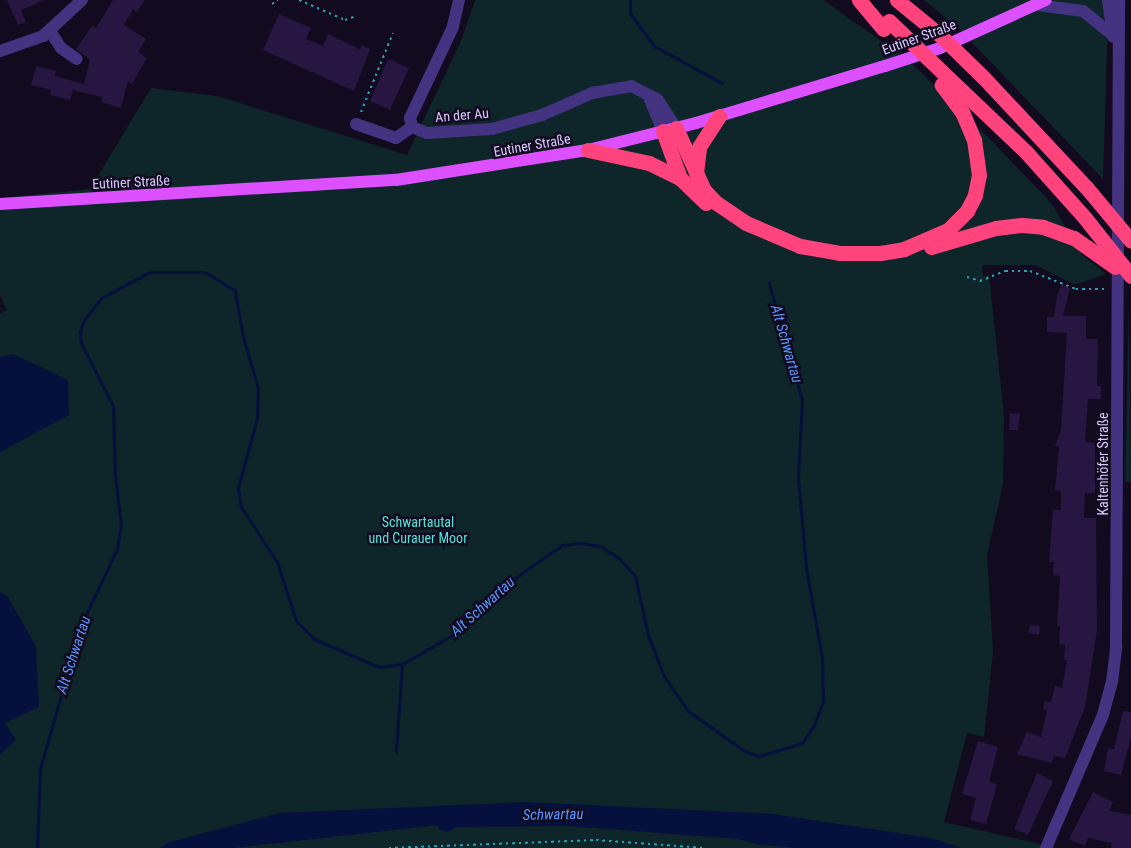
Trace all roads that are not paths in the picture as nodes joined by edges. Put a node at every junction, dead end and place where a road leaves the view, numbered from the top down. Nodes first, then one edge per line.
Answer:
1 (82, 0) edge
2 (459, 0) edge
3 (861, 0) edge
4 (897, 0) edge
5 (1108, 0) edge
6 (1119, 0) edge
7 (1042, 2) edge
8 (886, 25) junction
9 (50, 31) junction
10 (1113, 35) junction
11 (0, 51) edge
12 (77, 59) dead end
13 (1120, 66) junction
14 (719, 116) junction
15 (356, 124) road end
16 (412, 127) junction
17 (669, 130) junction
18 (588, 150) junction
19 (688, 178) junction
20 (0, 204) edge
21 (1131, 241) edge
22 (1131, 276) edge
23 (1124, 285) edge
24 (1046, 848) edge

1 - 9 street
2 - 16 street, An der Au
3 - 8 highway
4 - 21 highway, bridge
5 - 10 street, Kaltenhöfer Straße
6 - 13 street, Kaltenhöfer Straße
7 - 10 street
7 - 14 main road, Eutiner Straße
8 - 19 highway
8 - 22 highway, bridge
9 - 11 street
9 - 12 street
10 - 13 street, Kaltenhöfer Straße
13 - 23 street, Kaltenhöfer Straße
14 - 17 main road, Eutiner Straße
14 - 19 highway
15 - 16 street
16 - 17 street, An der Au
17 - 18 main road, Eutiner Straße
17 - 19 highway
18 - 19 highway
18 - 20 main road, Eutiner Straße
19 - 23 highway, bridge
23 - 24 street, Kaltenhöfer Straße

